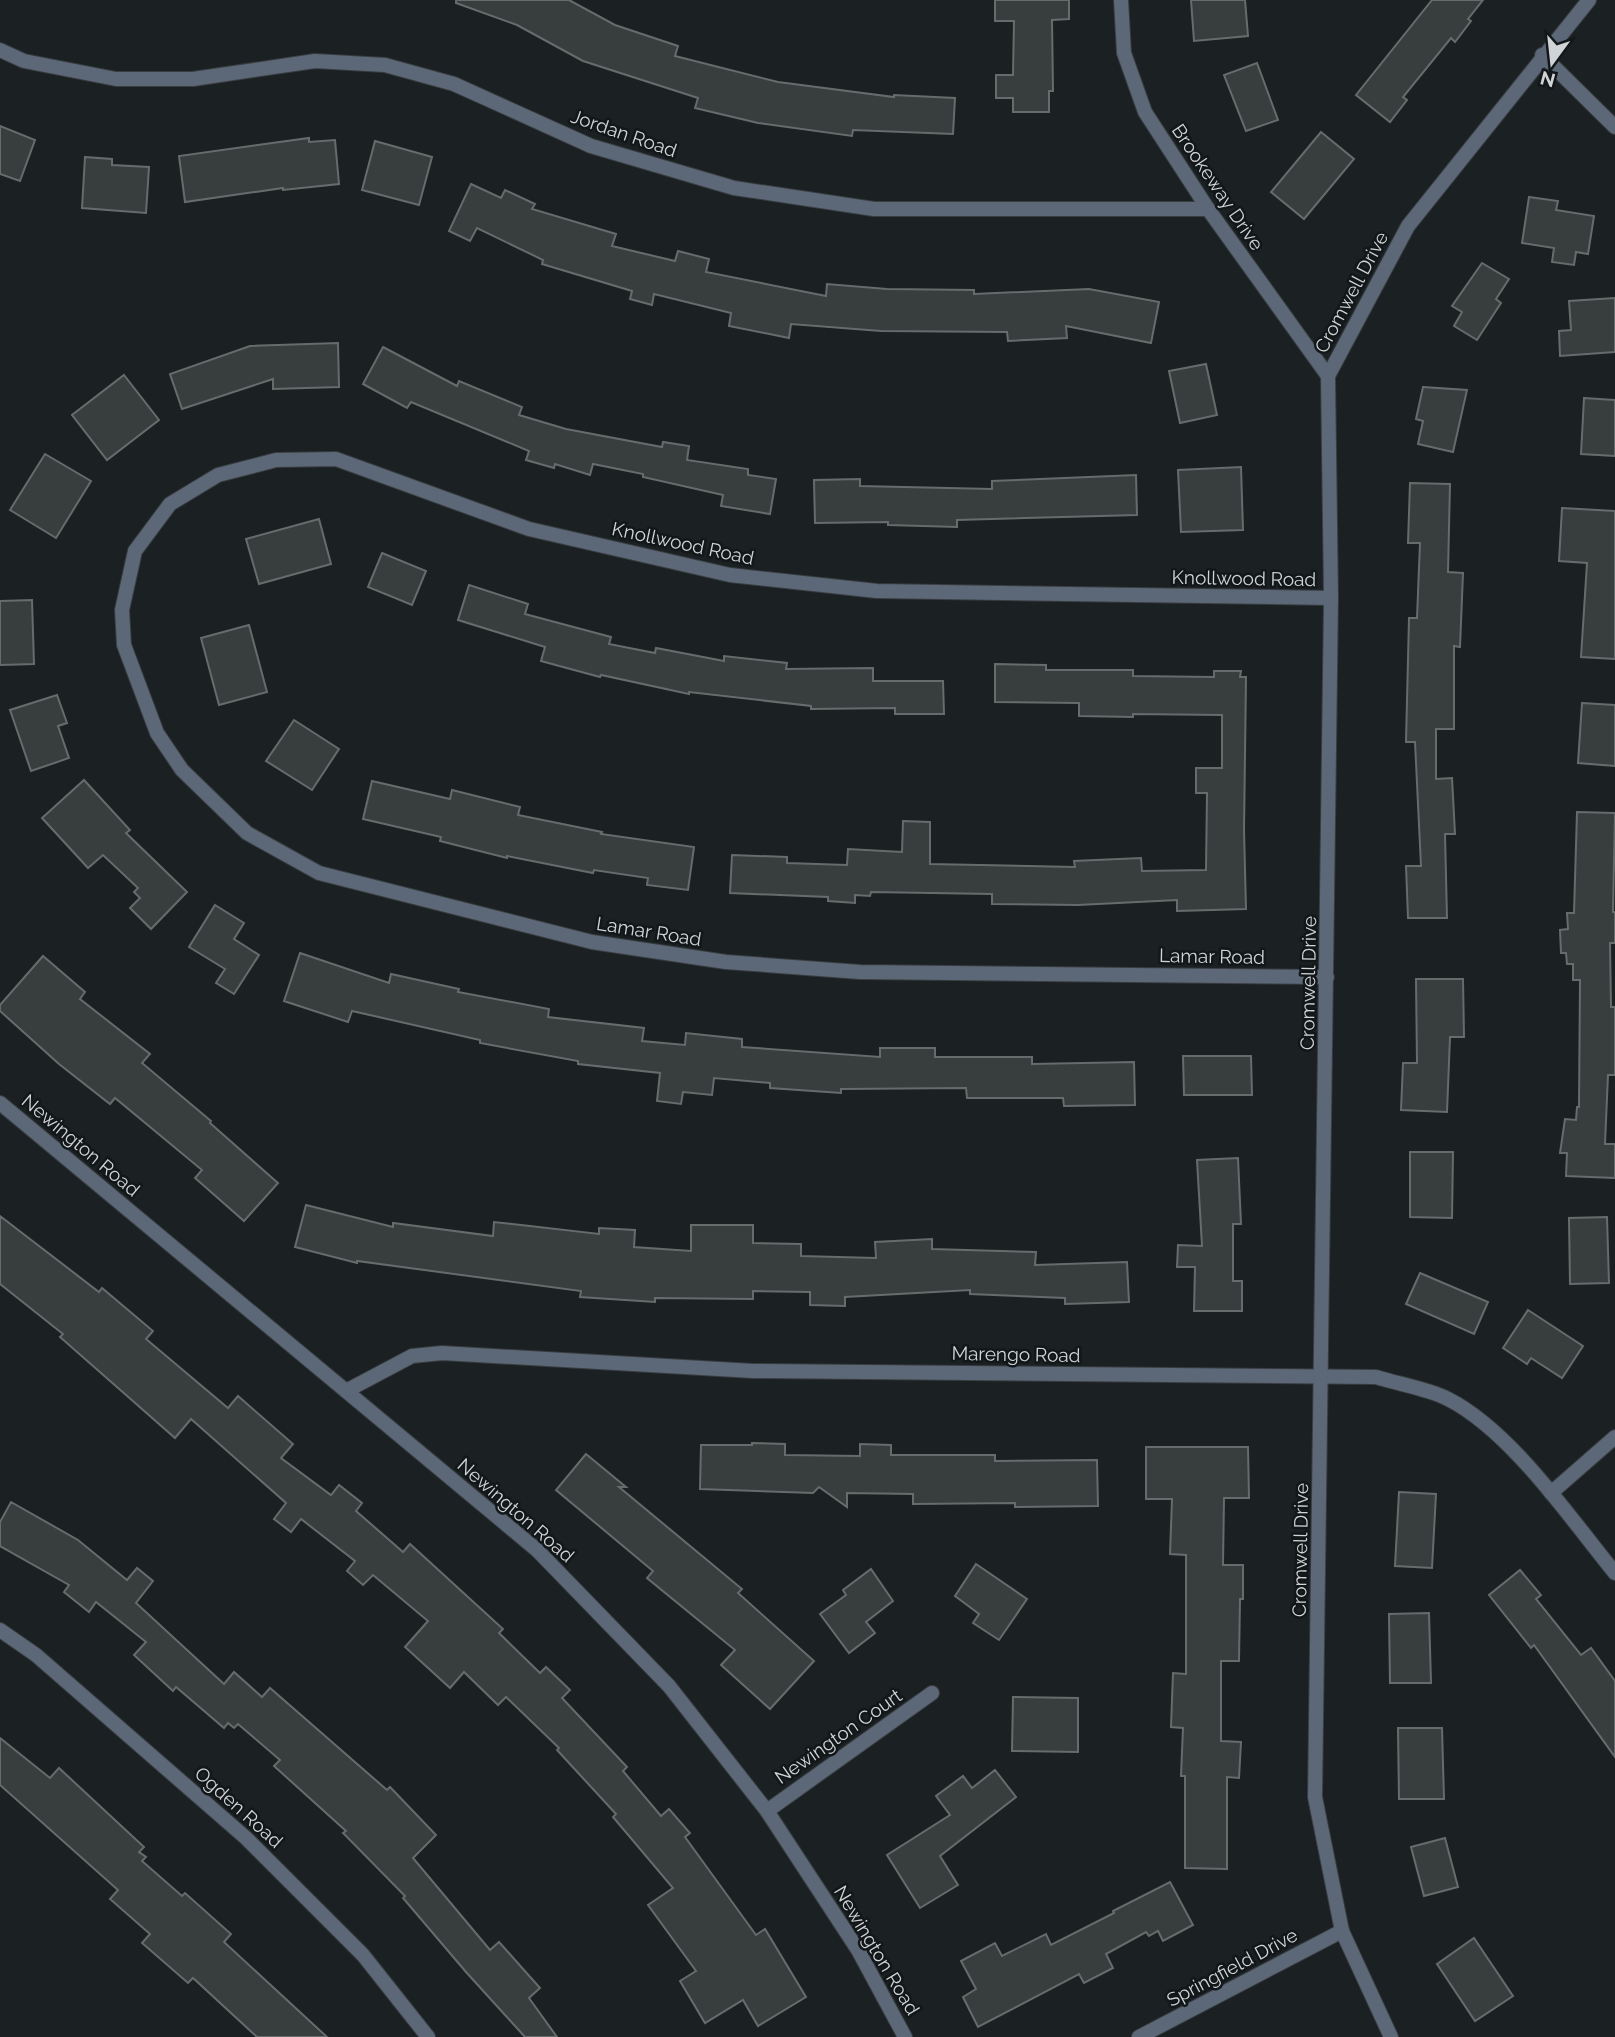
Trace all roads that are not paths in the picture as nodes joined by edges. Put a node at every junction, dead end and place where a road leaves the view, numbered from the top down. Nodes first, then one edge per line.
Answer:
1 (1121, 0) edge
2 (1589, 0) edge
3 (0, 50) edge
4 (1542, 55) junction
5 (1615, 127) edge
6 (1208, 209) junction
7 (1328, 376) junction
8 (1331, 598) junction
9 (122, 610) joint
10 (1327, 977) junction
11 (0, 1103) edge
12 (1322, 1377) junction
13 (346, 1391) junction
14 (1615, 1437) edge
15 (1551, 1493) junction
16 (1615, 1573) edge
17 (0, 1630) edge
18 (932, 1693) dead end
19 (767, 1811) junction
20 (1342, 1931) junction
21 (428, 2037) edge
22 (905, 2037) edge
23 (1139, 2037) edge
24 (1391, 2037) edge

1 - 6 street, Brookeway Drive
2 - 4 street, Cromwell Drive
3 - 6 street, Jordan Road
4 - 5 street
4 - 7 street, Cromwell Drive
6 - 7 street, Brookeway Drive
7 - 8 street, Cromwell Drive
8 - 9 street, Knollwood Road
8 - 10 street, Cromwell Drive
9 - 10 street, Lamar Road
10 - 12 street, Cromwell Drive
11 - 13 street, Newington Road
12 - 13 street, Marengo Road
12 - 15 street, Marengo Road
12 - 20 street, Cromwell Drive
13 - 19 street, Newington Road
14 - 15 street
15 - 16 street, Marengo Road
17 - 21 street, Ogden Road
18 - 19 street, Newington Court
19 - 22 street, Newington Road
20 - 23 street, Springfield Drive
20 - 24 street, Cromwell Drive

